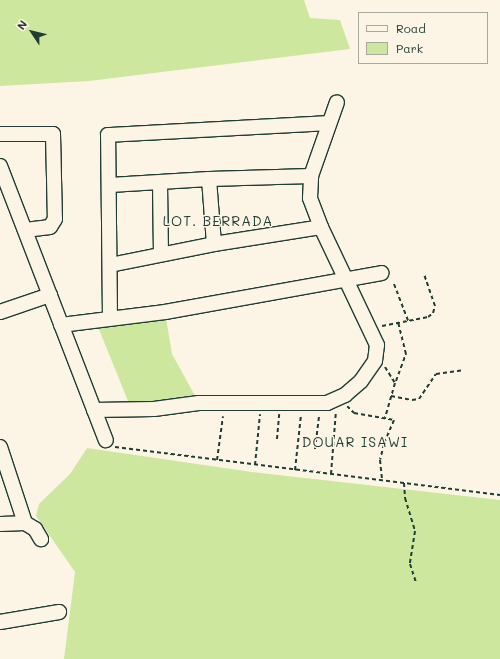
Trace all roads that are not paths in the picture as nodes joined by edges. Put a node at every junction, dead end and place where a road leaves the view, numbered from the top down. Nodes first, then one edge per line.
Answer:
1 (337, 102) dead end
2 (328, 123) junction
3 (0, 134) edge
4 (0, 166) edge
5 (311, 176) junction
6 (209, 179) junction
7 (160, 183) junction
8 (110, 186) junction
9 (321, 227) junction
10 (25, 230) junction
11 (214, 244) junction
12 (161, 254) junction
13 (110, 265) junction
14 (382, 273) dead end
15 (346, 280) junction
16 (50, 295) junction
17 (0, 312) edge
18 (110, 318) junction
19 (62, 325) junction
20 (94, 410) junction
21 (111, 444) road end
22 (0, 447) edge
23 (25, 522) junction
24 (0, 524) edge
25 (41, 539) dead end
26 (59, 612) dead end
27 (0, 622) edge

1 - 2 street
2 - 5 street
2 - 8 street
3 - 10 street
4 - 10 street
5 - 6 street
5 - 9 street
6 - 7 street
6 - 11 street
7 - 8 street
7 - 12 street
8 - 13 street
9 - 11 street
9 - 15 street
10 - 16 street
11 - 12 street
12 - 13 street
13 - 18 street
14 - 15 street
15 - 18 street
15 - 20 street
16 - 17 street
16 - 19 street
18 - 19 street
19 - 20 street
20 - 21 street
22 - 23 street
23 - 24 street
23 - 25 street
26 - 27 street

